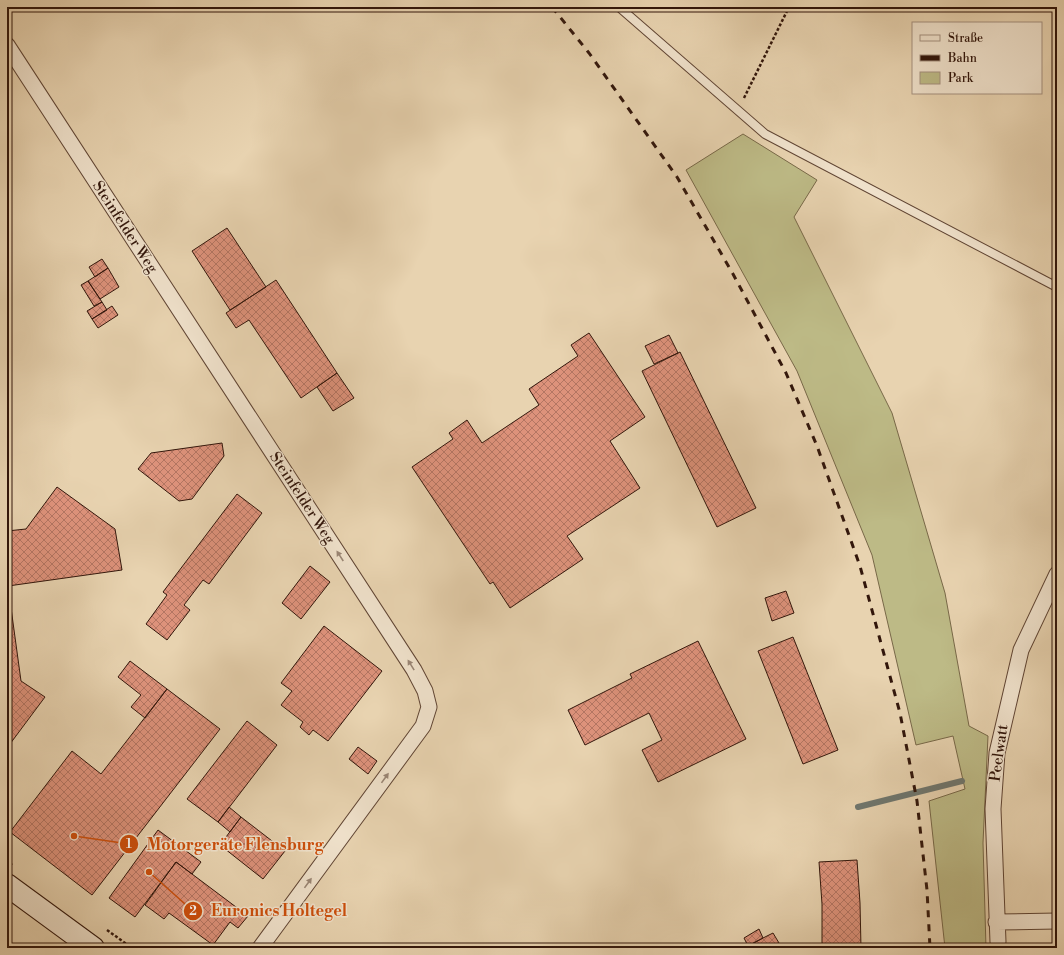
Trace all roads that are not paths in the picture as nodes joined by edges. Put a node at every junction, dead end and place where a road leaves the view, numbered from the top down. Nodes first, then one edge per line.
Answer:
1 (619, 7) edge
2 (7, 45) edge
3 (1057, 287) edge
4 (1057, 574) edge
5 (7, 885) edge
6 (1057, 921) edge
7 (996, 922) junction
8 (998, 942) dead end
9 (93, 948) edge
10 (260, 948) edge

1 - 3 lane
10 -> 2 street, Steinfelder Weg
4 - 7 street, Peelwatt
5 - 9 street
6 - 7 street
7 - 8 street, Peelwatt

